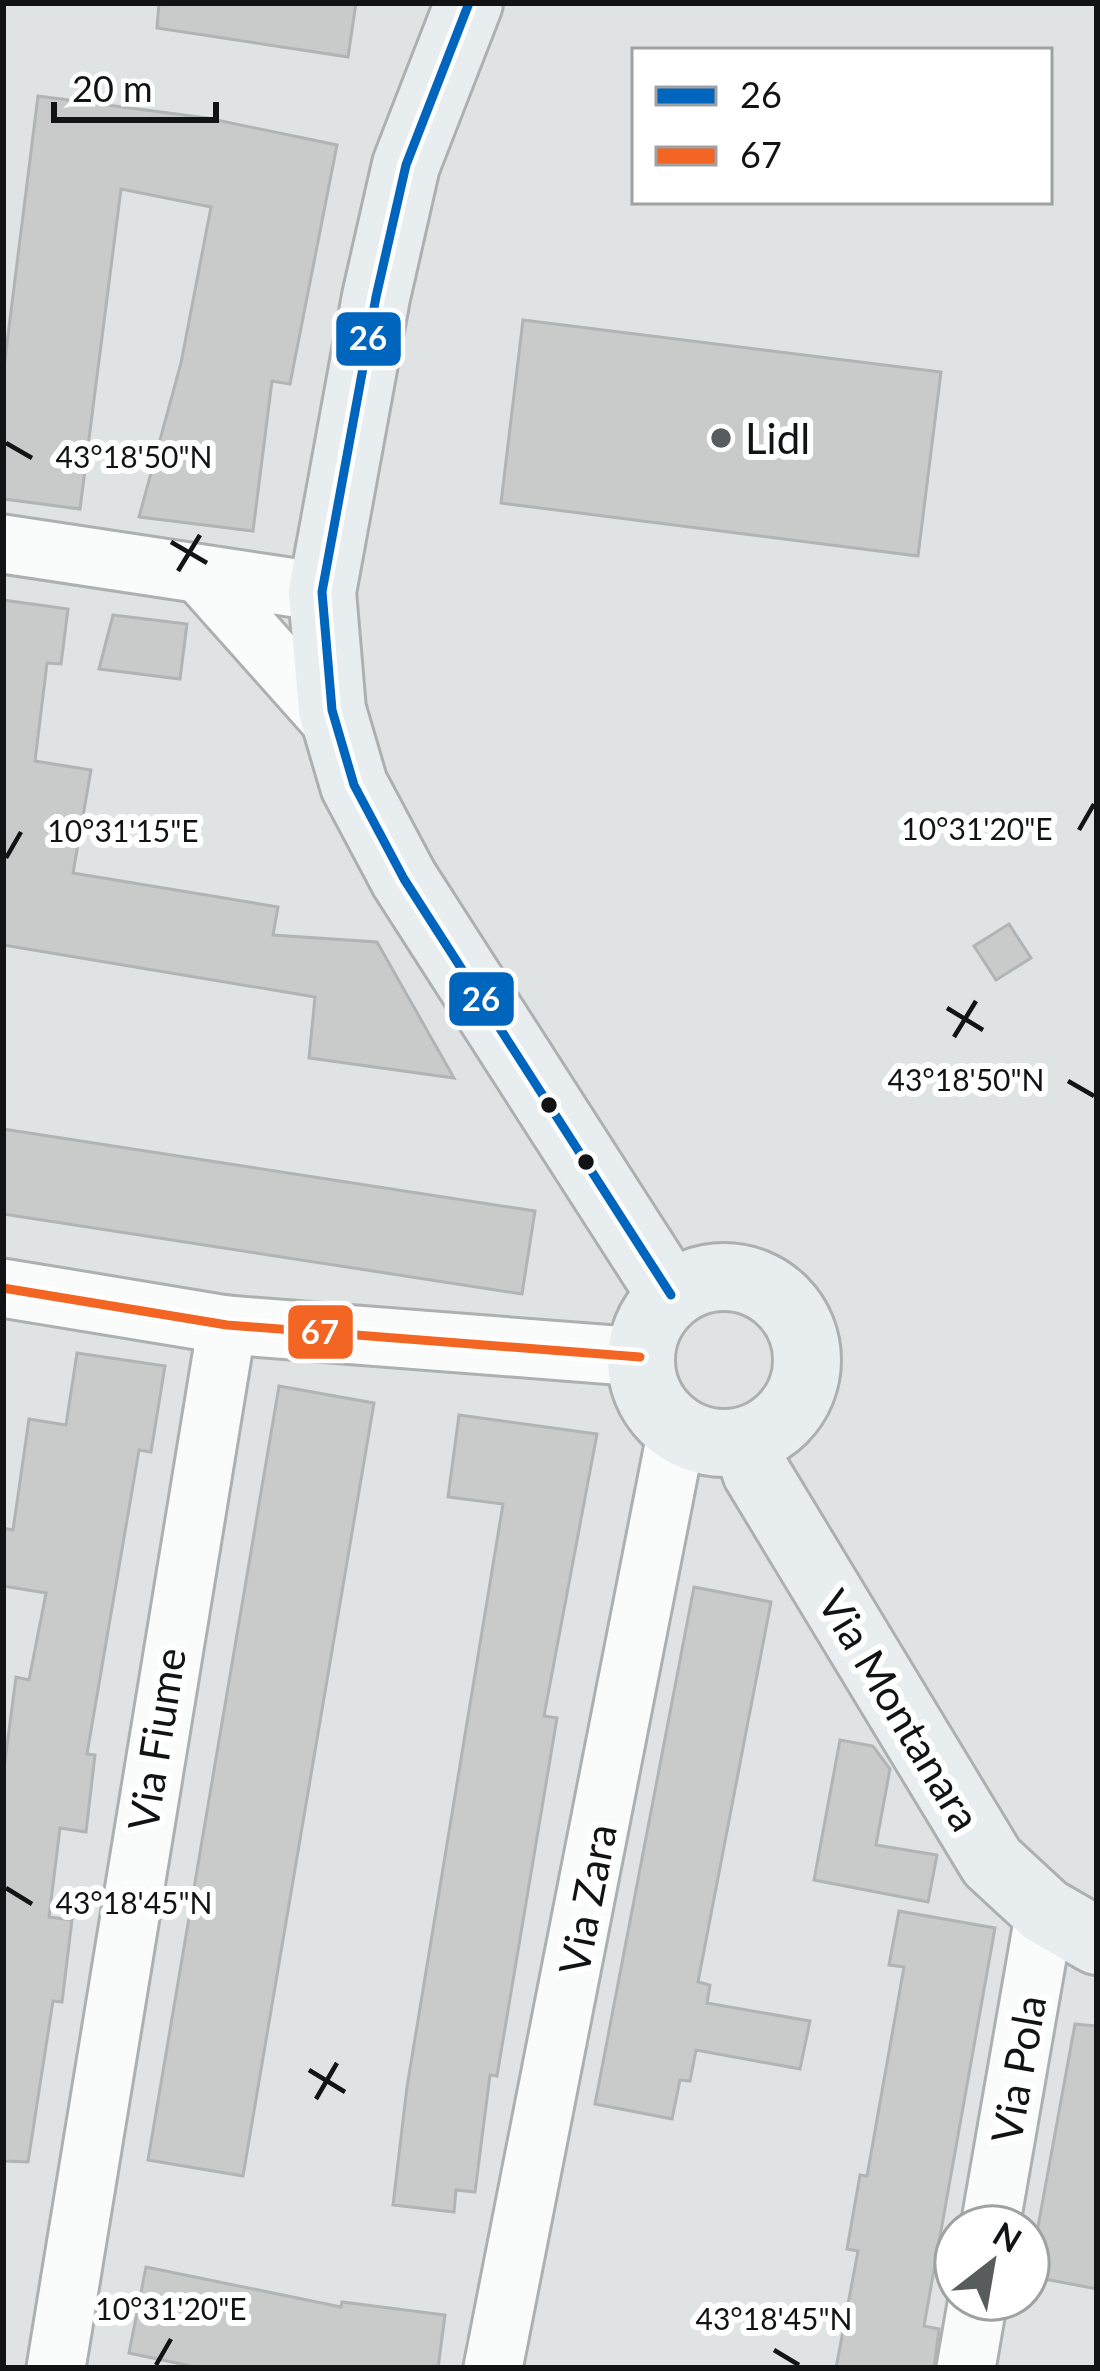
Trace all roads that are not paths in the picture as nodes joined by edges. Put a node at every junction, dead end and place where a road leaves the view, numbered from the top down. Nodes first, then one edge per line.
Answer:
1 (469, 3) edge
2 (3, 544) edge
3 (200, 574) junction
4 (322, 592) junction
5 (338, 729) junction
6 (3, 1288) edge
7 (671, 1295) junction
8 (227, 1325) junction
9 (640, 1357) junction
10 (677, 1430) junction
11 (746, 1441) junction
12 (1071, 1926) edge
13 (996, 2203) edge
14 (974, 2323) edge
15 (56, 2368) edge
16 (494, 2368) edge
17 (966, 2368) edge

1 - 4 main road
2 - 3 street
3 - 4 street
3 - 5 street
4 - 5 main road
5 - 7 main road
6 - 8 street
7 - 9 main road
7 - 11 main road
8 - 9 street
8 - 15 street, Via Fiume
9 - 10 main road
10 - 11 main road
10 - 16 street, Via Zara
11 - 12 main road, Via Montanara
12 - 13 street, Via Pola
14 - 17 street

